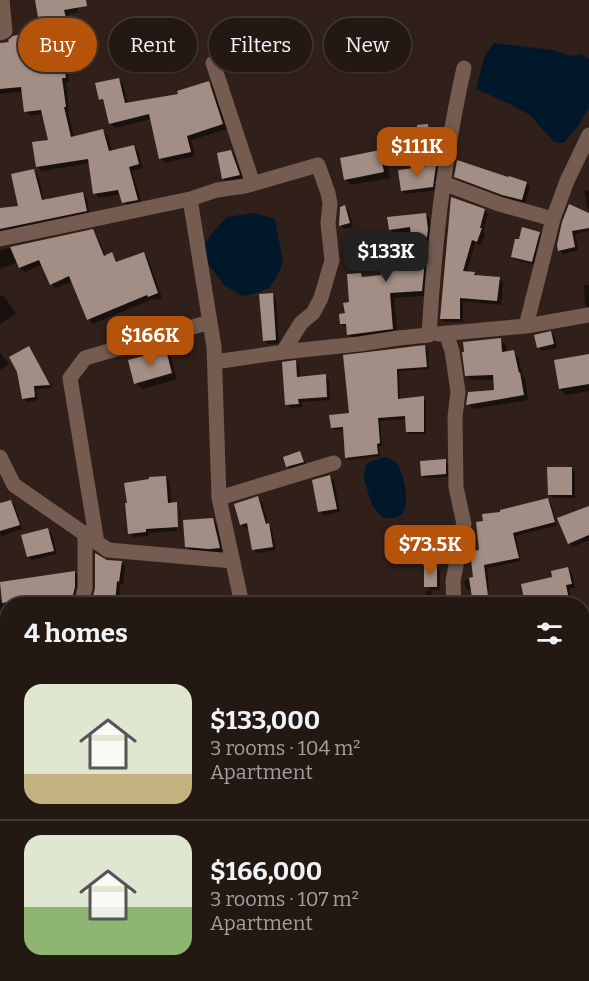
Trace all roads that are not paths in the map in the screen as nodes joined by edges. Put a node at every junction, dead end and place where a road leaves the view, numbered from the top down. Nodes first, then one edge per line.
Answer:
1 (2, 0) edge
2 (0, 33) edge
3 (464, 68) dead end
4 (216, 72) edge
5 (589, 135) edge
6 (443, 183) junction
7 (253, 184) junction
8 (190, 199) junction
9 (553, 219) junction
10 (0, 239) edge
11 (589, 315) edge
12 (210, 322) junction
13 (526, 326) junction
14 (447, 333) junction
15 (429, 335) junction
16 (283, 352) junction
17 (215, 362) junction
18 (0, 457) edge
19 (334, 463) dead end
20 (219, 498) junction
21 (91, 539) junction
22 (233, 561) junction
23 (83, 597) edge
24 (241, 597) edge
25 (454, 597) edge

1 - 2 street
3 - 6 street
4 - 7 street
5 - 9 street
6 - 9 street
6 - 15 street
7 - 8 street
7 - 16 street
8 - 10 street
8 - 12 street
9 - 13 street
11 - 13 street
12 - 17 street
12 - 21 street
13 - 14 street
14 - 15 street
14 - 25 street
15 - 16 street
16 - 17 street
17 - 20 street
18 - 21 street
19 - 20 street
20 - 22 street
21 - 22 street
21 - 23 street
22 - 24 street

